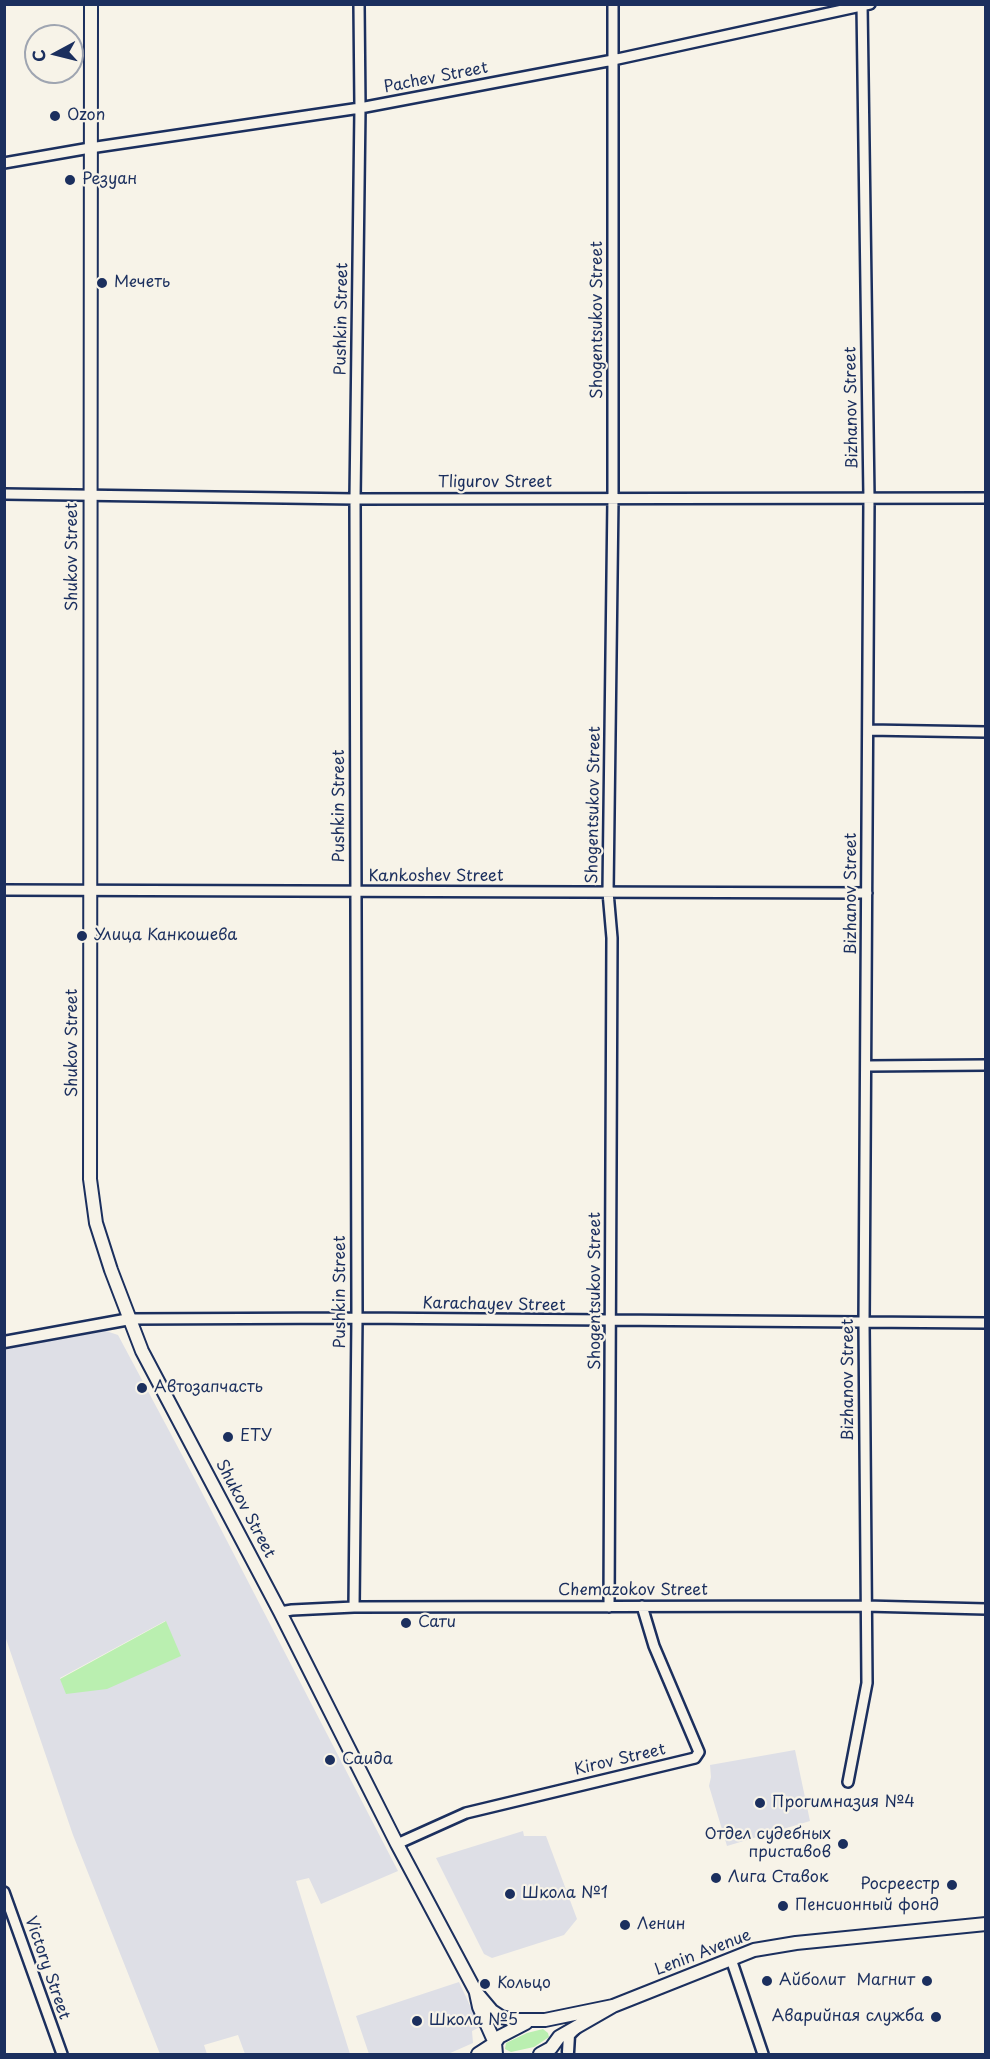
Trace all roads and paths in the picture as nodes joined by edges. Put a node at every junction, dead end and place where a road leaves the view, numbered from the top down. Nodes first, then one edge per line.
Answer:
1 (91, 4) edge
2 (359, 4) edge
3 (614, 4) edge
4 (864, 5) edge
5 (612, 60) junction
6 (360, 108) junction
7 (90, 148) junction
8 (4, 163) edge
9 (4, 494) edge
10 (90, 495) junction
11 (612, 498) junction
12 (868, 498) junction
13 (986, 498) edge
14 (355, 499) junction
15 (868, 730) junction
16 (986, 732) edge
17 (4, 890) edge
18 (89, 890) junction
19 (608, 892) junction
20 (355, 893) junction
21 (867, 893) junction
22 (986, 1065) edge
23 (867, 1066) junction
24 (357, 1318) junction
25 (130, 1319) junction
26 (612, 1321) junction
27 (864, 1323) junction
28 (986, 1323) edge
29 (4, 1342) edge
30 (642, 1606) junction
31 (865, 1606) junction
32 (354, 1607) junction
33 (609, 1607) junction
34 (986, 1609) edge
35 (280, 1612) junction
36 (848, 1782) dead end
37 (398, 1844) junction
38 (4, 1892) edge
39 (986, 1924) edge
40 (731, 1959) junction
41 (476, 1992) junction
42 (613, 2006) junction
43 (545, 2020) junction
44 (530, 2021) junction
45 (486, 2024) junction
46 (579, 2024) junction
47 (559, 2037) junction
48 (496, 2049) edge
49 (480, 2053) edge
50 (568, 2053) edge
51 (62, 2055) edge
52 (540, 2055) edge
53 (763, 2055) edge

1 - 7 main road, Shukov Street
2 - 6 street, Pushkin Street
3 - 5 street, Shogentsukov Street
4 - 5 street, Pachev Street
4 - 12 street, Bizhanov Street
5 - 6 street, Pachev Street
5 - 11 street, Shogentsukov Street
6 - 7 street, Pachev Street
6 - 14 street, Pushkin Street
7 - 8 street, Pachev Street
7 - 10 main road, Shukov Street
9 - 10 street, Tligurov Street
10 - 14 street, Tligurov Street
10 - 18 main road, Shukov Street
11 - 12 street, Tligurov Street
11 - 14 street, Tligurov Street
11 - 19 street, Shogentsukov Street
12 - 13 street, Tligurov Street
12 - 15 street, Bizhanov Street
14 - 20 street, Pushkin Street
15 - 16 street
15 - 21 street, Bizhanov Street
17 - 18 street, Kankoshev Street
18 - 20 street, Kankoshev Street
18 - 25 main road, Shukov Street
19 - 20 street, Kankoshev Street
19 - 21 street, Kankoshev Street
19 - 26 street, Shogentsukov Street
20 - 24 street, Pushkin Street
21 - 23 street, Bizhanov Street
22 - 23 street
23 - 27 street, Bizhanov Street
24 - 25 street, Karachayev Street
24 - 26 street, Karachayev Street
24 - 32 street, Pushkin Street
25 - 29 street, Karachayev Street
25 - 35 main road, Shukov Street
26 - 27 street, Karachayev Street
26 - 33 street, Shogentsukov Street
27 - 28 street, Karachayev Street
27 - 31 street, Bizhanov Street
30 - 31 street, Chemazokov Street
30 - 33 street, Chemazokov Street
30 - 37 street, Kirov Street
31 - 34 street, Chemazokov Street
31 - 36 street, Bizhanov Street
32 - 33 street, Chemazokov Street
32 - 35 street, Chemazokov Street
35 - 37 main road, Shukov Street
37 - 41 main road, Shukov Street
38 - 51 street, Victory Street
39 - 40 main road, Lenin Avenue
40 - 42 main road, Lenin Avenue
40 - 53 street
41 - 44 main road
41 - 45 main road
42 - 43 main road
42 - 46 main road
43 - 44 main road
43 - 47 main road
44 - 48 main road
45 - 48 main road
45 - 49 main road
46 - 47 main road
46 - 50 street
47 - 50 street
47 - 52 main road
48 - 49 main road

